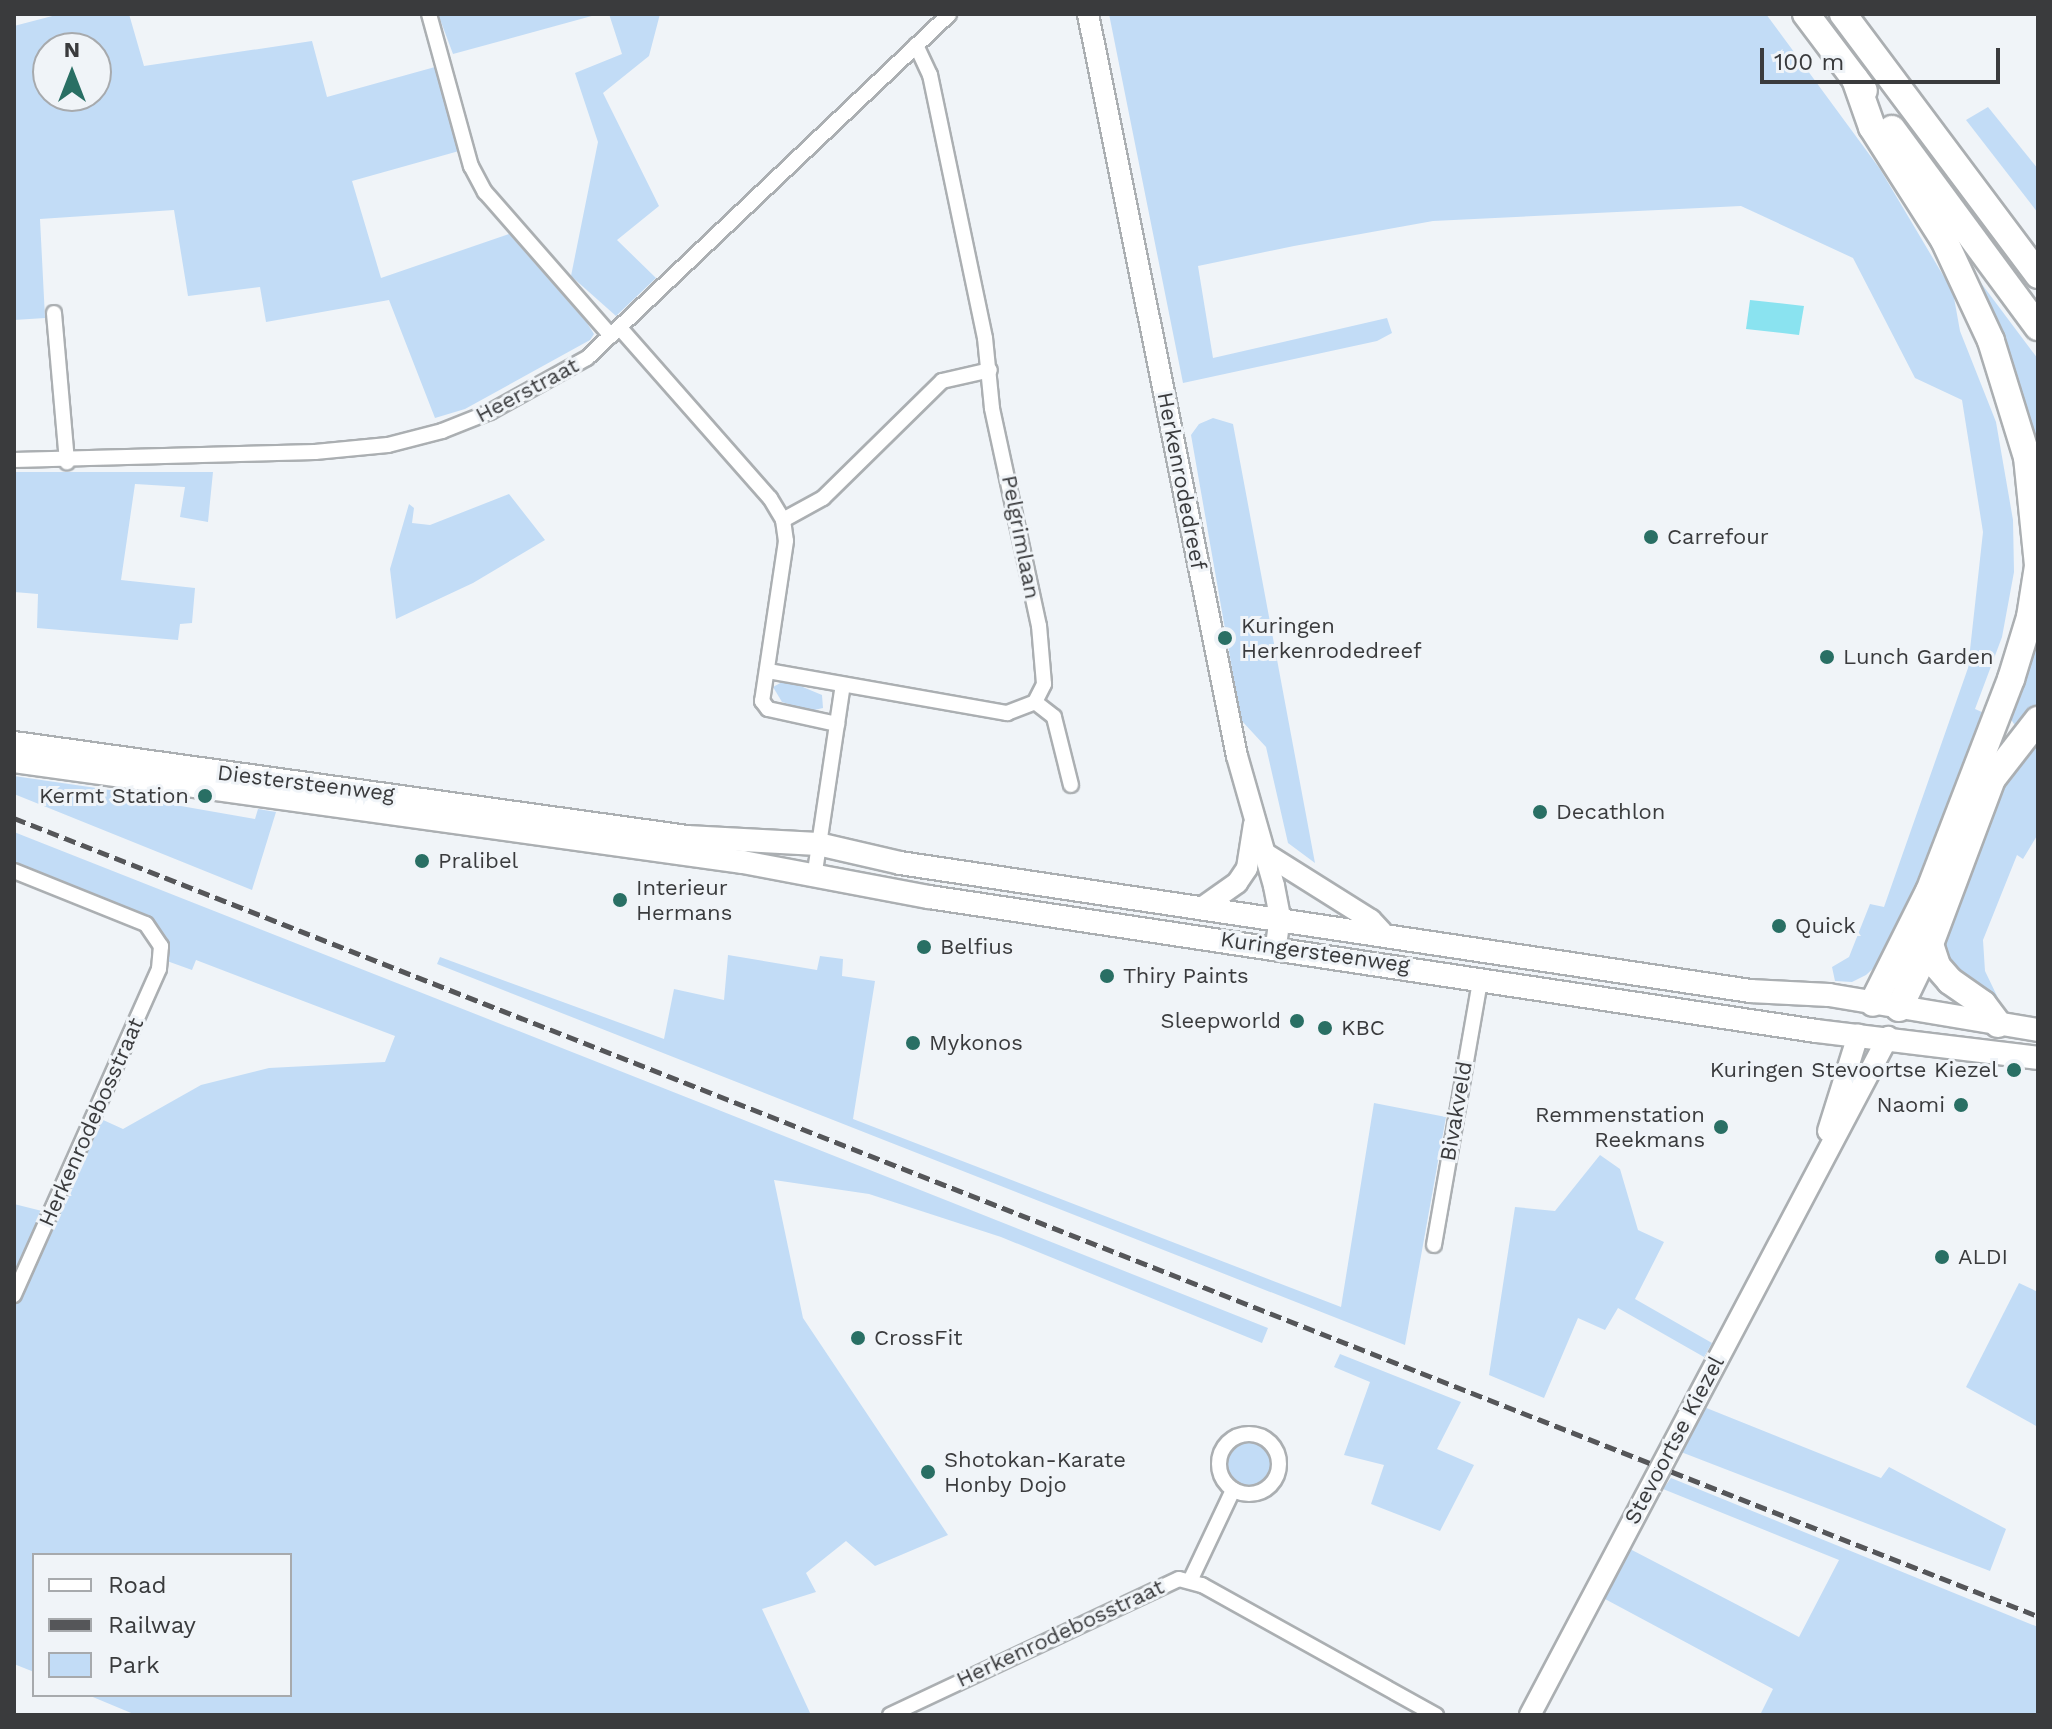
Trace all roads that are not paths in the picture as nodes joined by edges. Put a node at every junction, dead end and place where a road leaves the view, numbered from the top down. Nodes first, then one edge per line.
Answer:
1 (429, 14) edge
2 (949, 14) edge
3 (1088, 14) edge
4 (1806, 14) edge
5 (1843, 14) edge
6 (916, 45) junction
7 (1855, 79) junction
8 (2038, 275) edge
9 (54, 313) dead end
10 (2038, 327) edge
11 (616, 332) junction
12 (990, 370) junction
13 (14, 460) edge
14 (67, 462) junction
15 (783, 520) junction
16 (768, 671) junction
17 (843, 685) junction
18 (1035, 702) junction
19 (2038, 720) edge
20 (837, 724) junction
21 (14, 743) edge
22 (14, 761) edge
23 (1071, 785) dead end
24 (1255, 820) junction
25 (595, 834) junction
26 (818, 844) junction
27 (1266, 854) junction
28 (14, 871) edge
29 (814, 878) junction
30 (1203, 907) junction
31 (1280, 917) junction
32 (1382, 932) junction
33 (1930, 944) junction
34 (1276, 946) junction
35 (1481, 977) junction
36 (1873, 1003) junction
37 (1899, 1008) junction
38 (1998, 1024) junction
39 (2038, 1030) edge
40 (1858, 1035) junction
41 (1888, 1037) junction
42 (2038, 1058) edge
43 (1818, 1166) junction
44 (1434, 1245) dead end
45 (14, 1295) edge
46 (1233, 1490) junction
47 (1190, 1581) junction
48 (890, 1715) edge
49 (1436, 1715) edge
50 (1530, 1715) edge

1 - 11 street
2 - 6 street, Heerstraat
3 - 24 main road, Herkenrodedreef
4 - 7 highway
5 - 8 highway
6 - 11 street, Heerstraat
6 - 12 street, Pelgrimlaan
7 - 10 highway
7 - 36 highway
9 - 14 street
11 - 14 street, Heerstraat
11 - 15 street
12 - 15 street
12 - 18 street, Pelgrimlaan
13 - 14 street, Heerstraat
15 - 16 street
16 - 17 street
16 - 20 street
17 - 18 street
17 - 20 street
18 - 23 street
19 - 33 highway
20 - 26 street
21 - 25 main road, Diestersteenweg
22 - 25 main road, Diestersteenweg
24 - 27 main road, Herkenrodedreef
24 - 30 main road
25 - 26 main road, Kuringersteenweg
25 - 29 main road, Kuringersteenweg
26 - 29 street
26 - 30 main road, Kuringersteenweg
27 - 31 main road, Herkenrodedreef
27 - 32 main road
28 - 45 street, Herkenrodebosstraat
29 - 34 main road, Kuringersteenweg
30 - 31 main road, Kuringersteenweg
31 - 32 main road, Kuringersteenweg
31 - 34 main road, Herkenrodedreef
32 - 36 main road, Kuringersteenweg
33 - 37 highway
33 - 38 highway
34 - 35 main road, Kuringersteenweg
35 - 40 main road, Kuringersteenweg
35 - 44 street, Bivakveld
36 - 37 main road, Kuringersteenweg
36 - 40 main road, Stevoortse Kiezel
37 - 38 main road, Kuringersteenweg
37 - 41 main road, Stevoortse Kiezel
38 - 39 main road, Kuringersteenweg
40 - 41 main road, Kuringersteenweg
40 - 43 main road, Stevoortse Kiezel
41 - 42 main road, Kuringersteenweg
41 - 43 main road, Stevoortse Kiezel
43 - 50 main road, Stevoortse Kiezel
46 - 46 street
46 - 47 street, Herkenrodebosstraat
47 - 48 street, Herkenrodebosstraat
47 - 49 street, Herkenrodebosstraat

